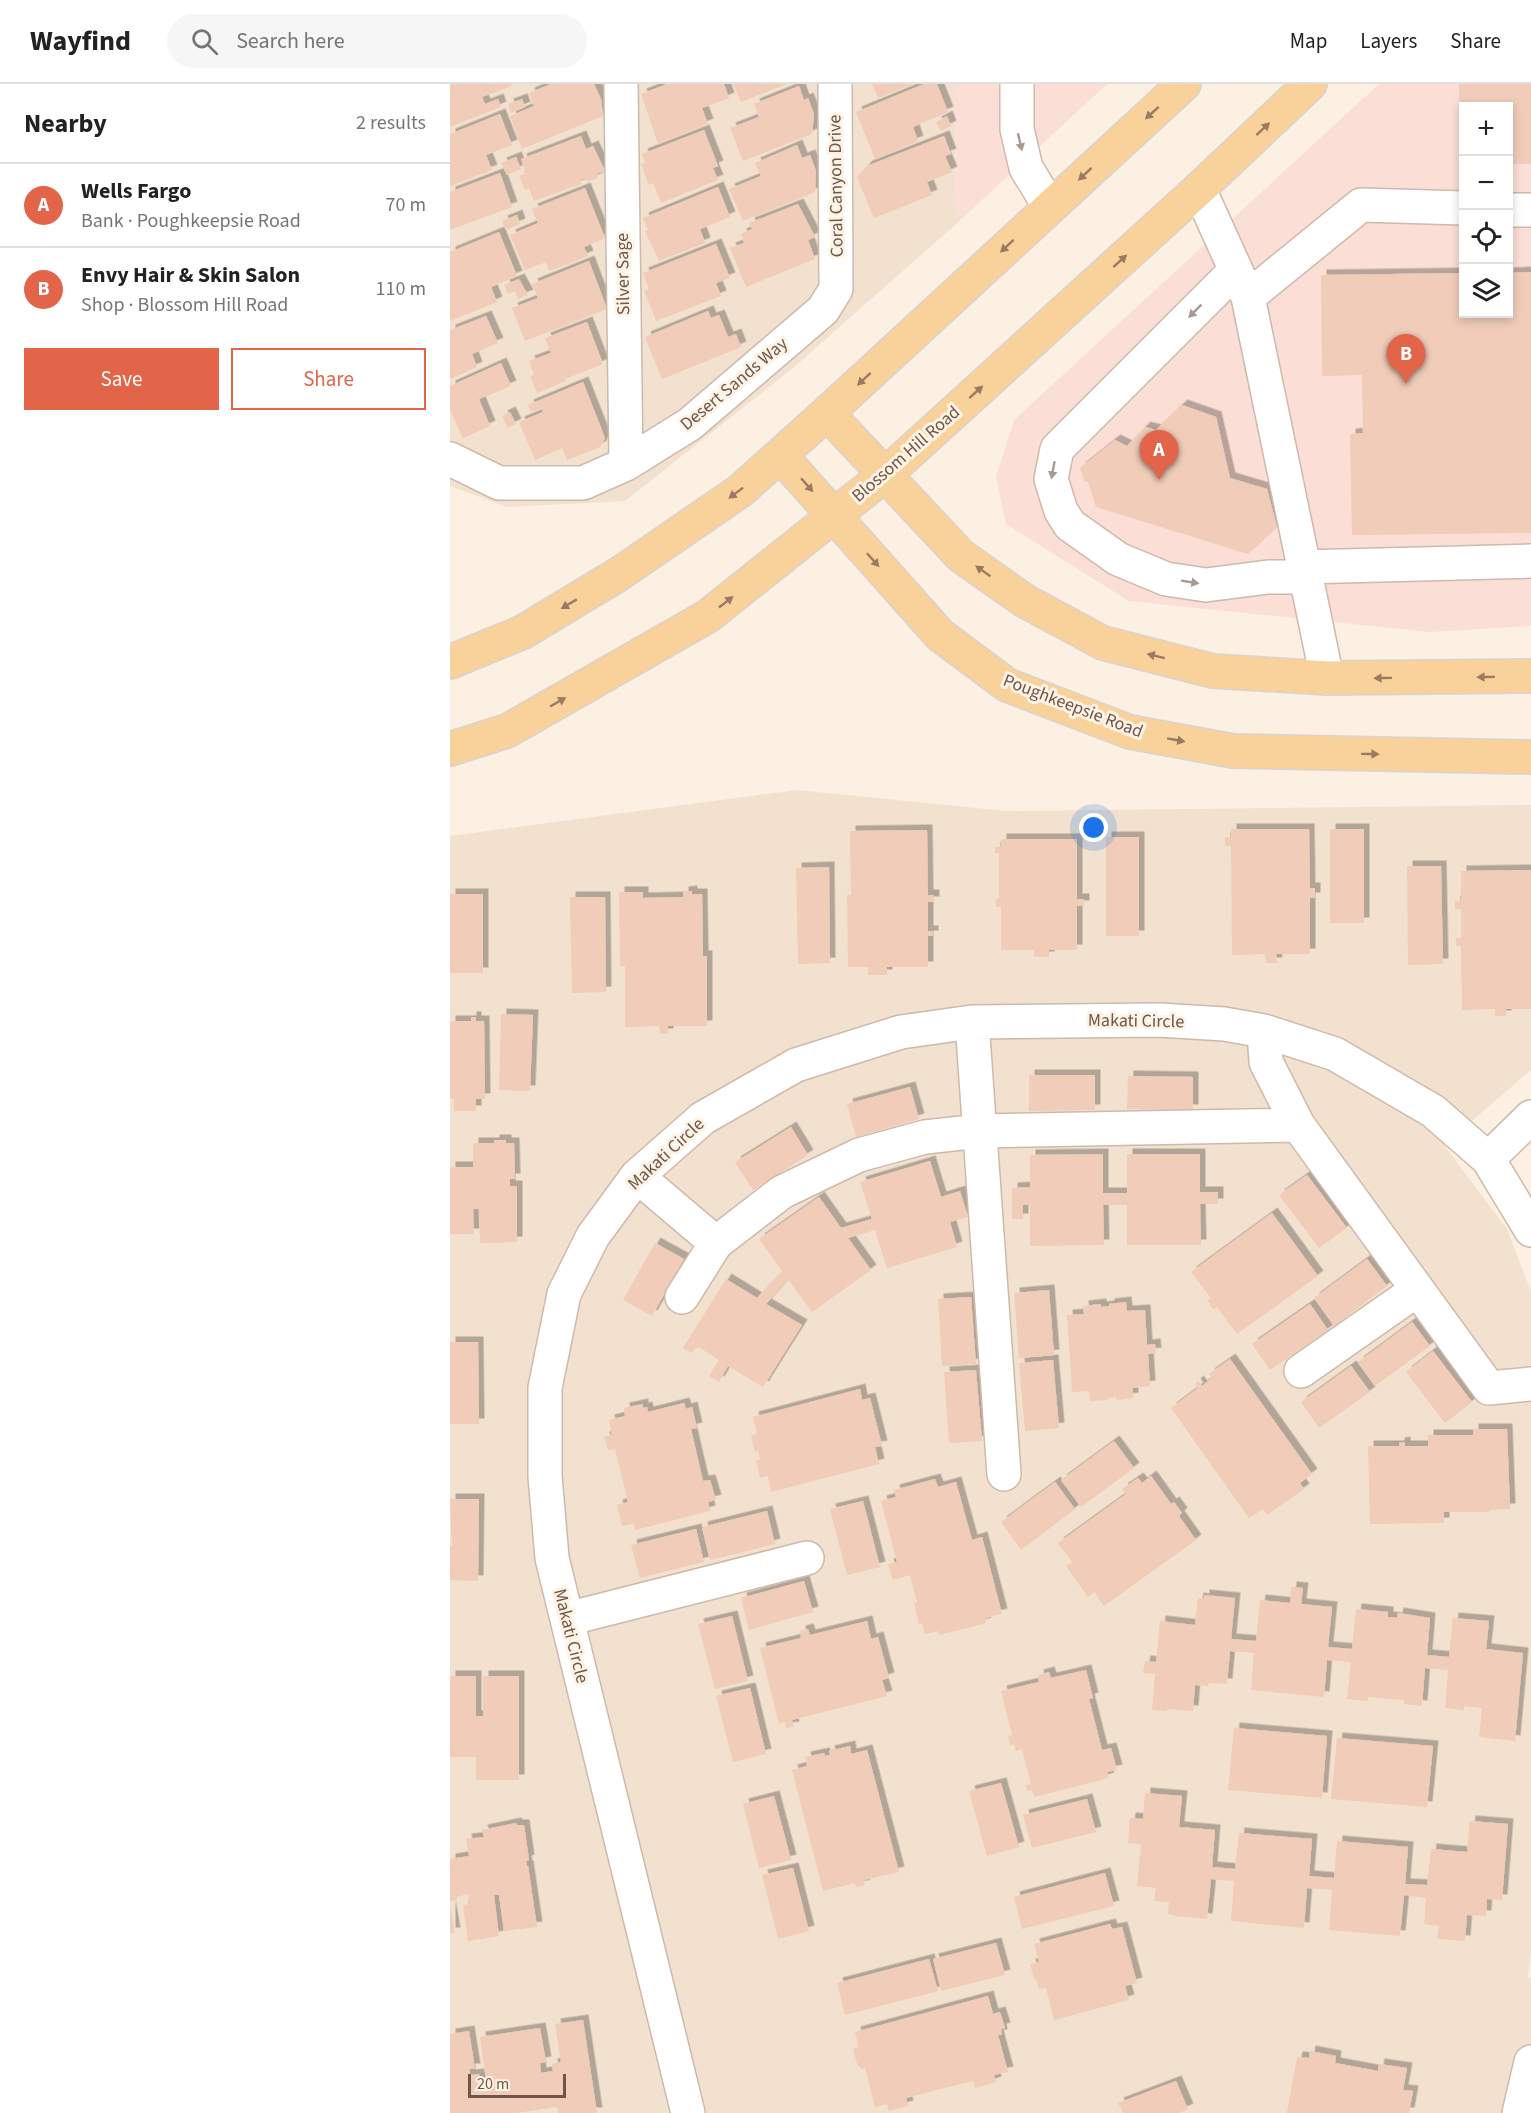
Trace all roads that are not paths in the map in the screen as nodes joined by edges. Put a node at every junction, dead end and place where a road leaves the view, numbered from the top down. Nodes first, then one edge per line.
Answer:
1 (621, 84) edge
2 (835, 84) edge
3 (1017, 84) edge
4 (1184, 84) edge
5 (1310, 84) edge
6 (1199, 189) junction
7 (1050, 207) junction
8 (1459, 208) edge
9 (1513, 210) edge
10 (1531, 210) edge
11 (1242, 283) junction
12 (836, 289) joint
13 (827, 413) junction
14 (780, 455) junction
15 (450, 459) edge
16 (626, 464) junction
17 (886, 474) junction
18 (834, 516) junction
19 (1531, 561) edge
20 (1305, 572) junction
21 (450, 662) edge
22 (1531, 676) edge
23 (1327, 678) junction
24 (450, 748) edge
25 (1531, 757) edge
26 (972, 1022) junction
27 (1264, 1031) junction
28 (1531, 1117) edge
29 (1298, 1125) junction
30 (980, 1131) junction
31 (1488, 1159) junction
32 (638, 1176) junction
33 (1531, 1230) edge
34 (716, 1243) junction
35 (1417, 1290) junction
36 (682, 1297) dead end
37 (1301, 1371) dead end
38 (1531, 1384) edge
39 (1004, 1474) dead end
40 (807, 1558) dead end
41 (567, 1619) junction
42 (1531, 2062) edge
43 (688, 2113) edge
44 (1519, 2113) edge

1 - 16 street, Silver Sage
2 - 12 street, Coral Canyon Drive
3 -> 7 street
4 -> 7 main road
6 -> 5 main road, Blossom Hill Road
6 - 11 street
17 -> 6 main road, Blossom Hill Road
7 -> 13 main road
8 - 11 street
9 - 10 street
11 - 20 street
11 -> 20 street
12 - 16 street, Desert Sands Way
13 - 14 main road
13 - 17 main road
14 -> 18 main road, Poughkeepsie Road
14 -> 21 main road
15 - 16 street, Desert Sands Way
17 - 18 main road, Blossom Hill Road
23 -> 17 main road
24 -> 18 main road, Blossom Hill Road
18 -> 25 main road, Poughkeepsie Road
19 - 20 street
20 - 23 street
22 -> 23 main road
26 - 27 street, Makati Circle
26 - 30 street
26 - 32 street, Makati Circle
27 - 29 street
27 - 31 street, Makati Circle
28 - 31 street
29 - 30 street
29 - 35 street
30 - 34 street
30 - 39 street
31 - 33 street, Makati Circle
32 - 34 street
32 - 41 street, Makati Circle
34 - 36 street
35 - 37 street
35 - 38 street
40 - 41 street
41 - 43 street, Makati Circle
42 - 44 street

